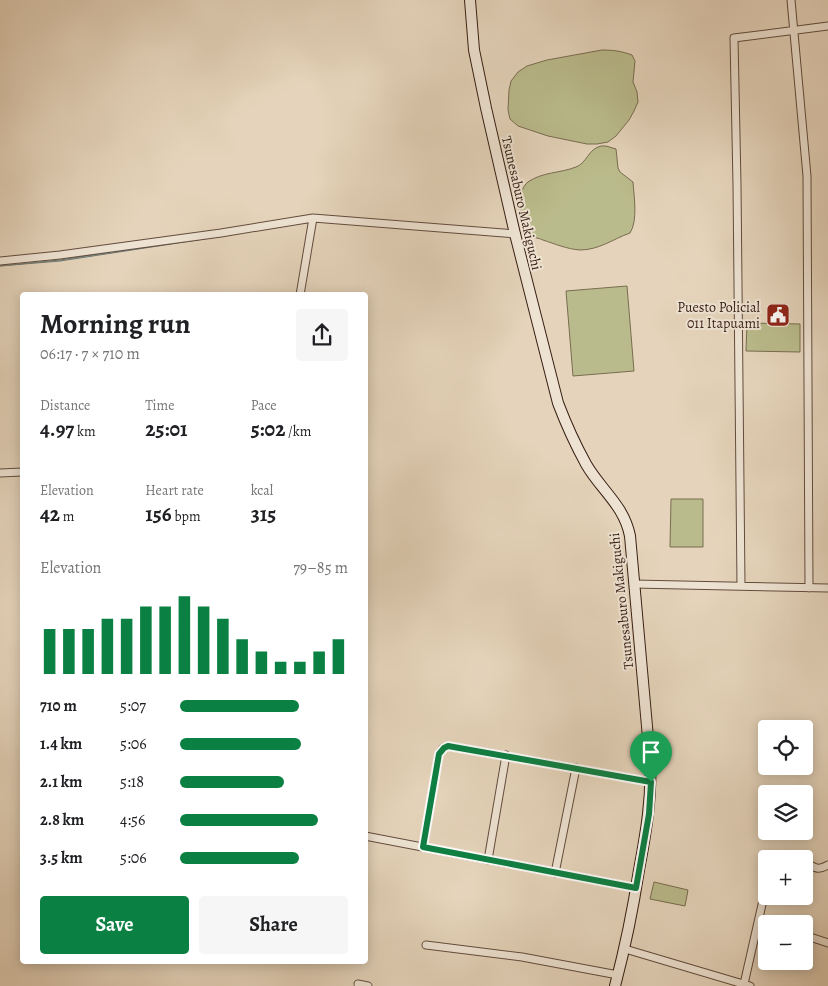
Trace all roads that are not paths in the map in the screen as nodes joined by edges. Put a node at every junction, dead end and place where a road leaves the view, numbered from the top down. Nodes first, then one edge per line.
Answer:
1 (470, 0) edge
2 (791, 0) edge
3 (828, 26) edge
4 (793, 30) junction
5 (313, 218) junction
6 (515, 234) junction
7 (0, 261) edge
8 (301, 292) edge
9 (20, 472) edge
10 (0, 473) edge
11 (634, 584) junction
12 (740, 586) junction
13 (809, 588) junction
14 (828, 588) edge
15 (506, 755) junction
16 (576, 768) junction
17 (651, 782) junction
18 (368, 837) edge
19 (423, 847) junction
20 (488, 860) junction
21 (828, 865) edge
22 (813, 866) edge
23 (554, 873) junction
24 (636, 888) junction
25 (758, 924) edge
26 (813, 938) edge
27 (828, 943) edge
28 (426, 945) dead end
29 (625, 949) junction
30 (618, 975) junction
31 (358, 984) dead end
32 (747, 985) edge
33 (368, 986) edge
34 (616, 986) edge

1 - 6 street, Tsunesaburo Makiguchi
2 - 4 street
3 - 4 street
4 - 12 street
4 - 13 street
5 - 6 street
5 - 7 street
5 - 8 street
6 - 11 street, Tsunesaburo Makiguchi
9 - 10 street
11 - 12 street
11 - 17 street, Tsunesaburo Makiguchi
12 - 13 street
13 - 14 street
15 - 16 street
15 - 19 street
15 - 20 street
16 - 17 street
16 - 23 street
17 - 24 street, Tsunesaburo Makiguchi
18 - 19 street
19 - 20 street
20 - 23 street
21 - 22 street
23 - 24 street
24 - 29 street, Tsunesaburo Makiguchi
25 - 32 street
26 - 27 street
28 - 30 street
29 - 30 street, Tsunesaburo Makiguchi
29 - 32 street
30 - 34 street, Tsunesaburo Makiguchi
31 - 33 street

